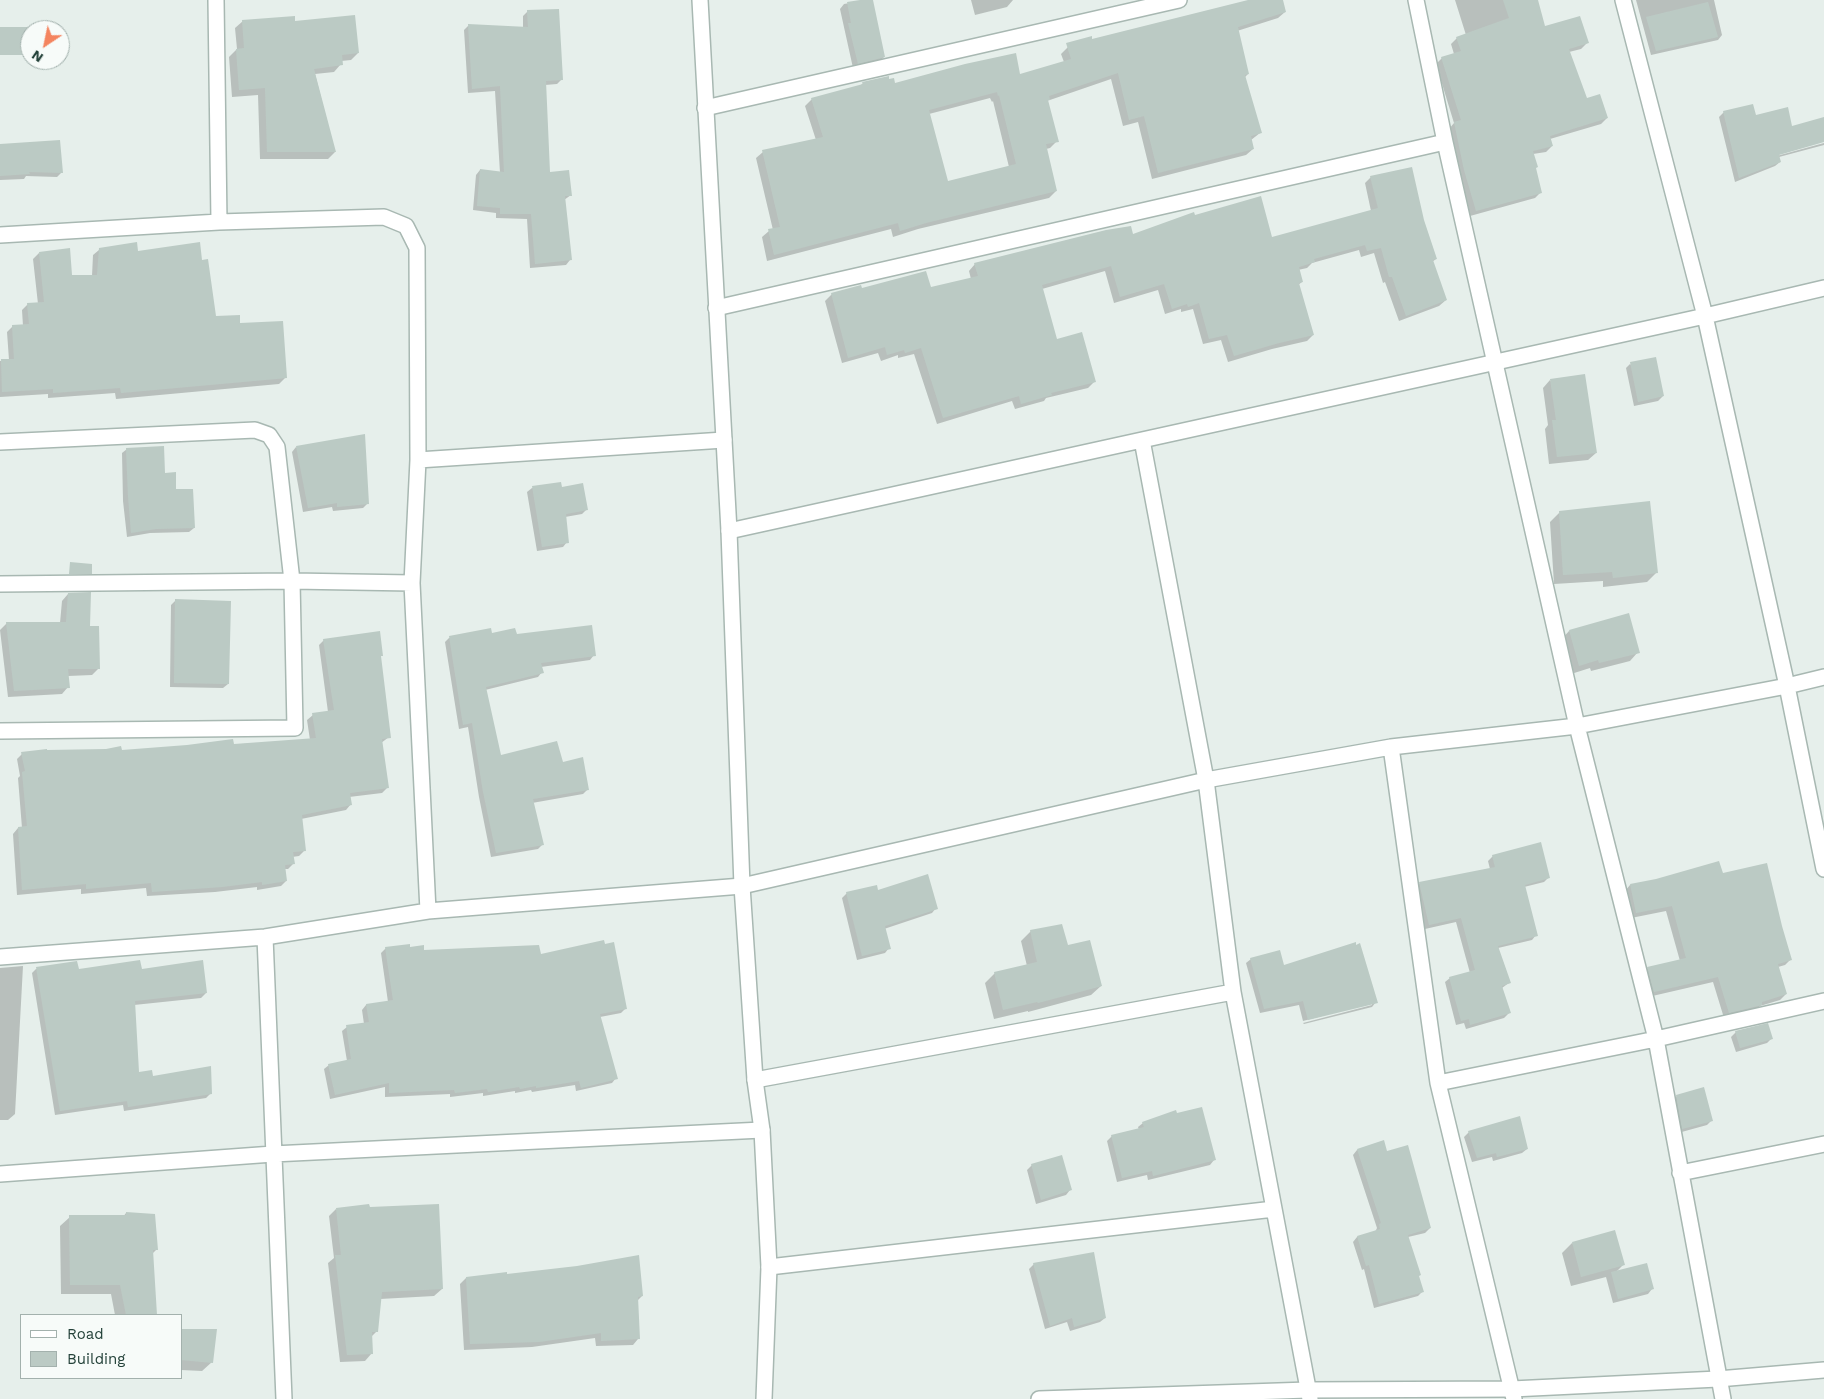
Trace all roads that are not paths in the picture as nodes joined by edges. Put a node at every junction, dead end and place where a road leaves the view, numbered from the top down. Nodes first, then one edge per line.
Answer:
1 (216, 0) edge
2 (700, 0) edge
3 (1179, 0) edge
4 (1416, 0) edge
5 (1623, 0) edge
6 (706, 108) junction
7 (1445, 142) junction
8 (219, 222) junction
9 (0, 235) edge
10 (1824, 288) edge
11 (716, 308) junction
12 (1704, 316) junction
13 (1496, 362) junction
14 (724, 440) junction
15 (1142, 440) junction
16 (0, 442) edge
17 (418, 460) junction
18 (729, 531) junction
19 (292, 581) junction
20 (412, 582) junction
21 (0, 584) edge
22 (1824, 677) edge
23 (1787, 686) junction
24 (1577, 726) junction
25 (0, 731) edge
26 (1391, 747) junction
27 (1206, 780) junction
28 (1824, 869) edge
29 (742, 886) junction
30 (428, 911) junction
31 (265, 937) junction
32 (0, 957) edge
33 (1233, 992) junction
34 (1824, 1001) edge
35 (1656, 1039) junction
36 (755, 1080) junction
37 (1438, 1083) junction
38 (762, 1130) junction
39 (1824, 1144) edge
40 (273, 1154) junction
41 (1680, 1172) junction
42 (0, 1174) edge
43 (1274, 1209) junction
44 (769, 1267) junction
45 (1824, 1370) edge
46 (1718, 1379) junction
47 (1309, 1394) edge
48 (1513, 1394) edge
49 (1080, 1398) edge
50 (284, 1399) edge
51 (764, 1399) edge
52 (1039, 1399) edge
53 (1723, 1399) edge

1 - 8 street
2 - 6 street
3 - 6 street
4 - 7 street
5 - 12 street
6 - 11 street
7 - 11 street
7 - 13 street
8 - 9 street
8 - 17 street
10 - 12 street
11 - 14 street
12 - 13 street
12 - 23 street
13 - 15 street
13 - 24 street
14 - 17 street
14 - 18 street
15 - 18 street
15 - 27 street
16 - 19 street
17 - 20 street
18 - 29 street
19 - 20 street
19 - 21 street
19 - 25 street
20 - 30 street
22 - 23 street
23 - 24 street
23 - 28 street
24 - 26 street
24 - 35 street
26 - 27 street
26 - 37 street
27 - 29 street
27 - 33 street
29 - 30 street
29 - 36 street
30 - 31 street
31 - 32 street
31 - 40 street
33 - 36 street
33 - 43 street
34 - 35 street
35 - 37 street
35 - 41 street
36 - 38 street
37 - 48 street
38 - 40 street
38 - 44 street
39 - 41 street
40 - 42 street
40 - 50 street
41 - 46 street
43 - 44 street
43 - 47 street
44 - 51 street
45 - 46 street
46 - 48 street
46 - 53 street
47 - 48 street
47 - 49 street
49 - 52 street

